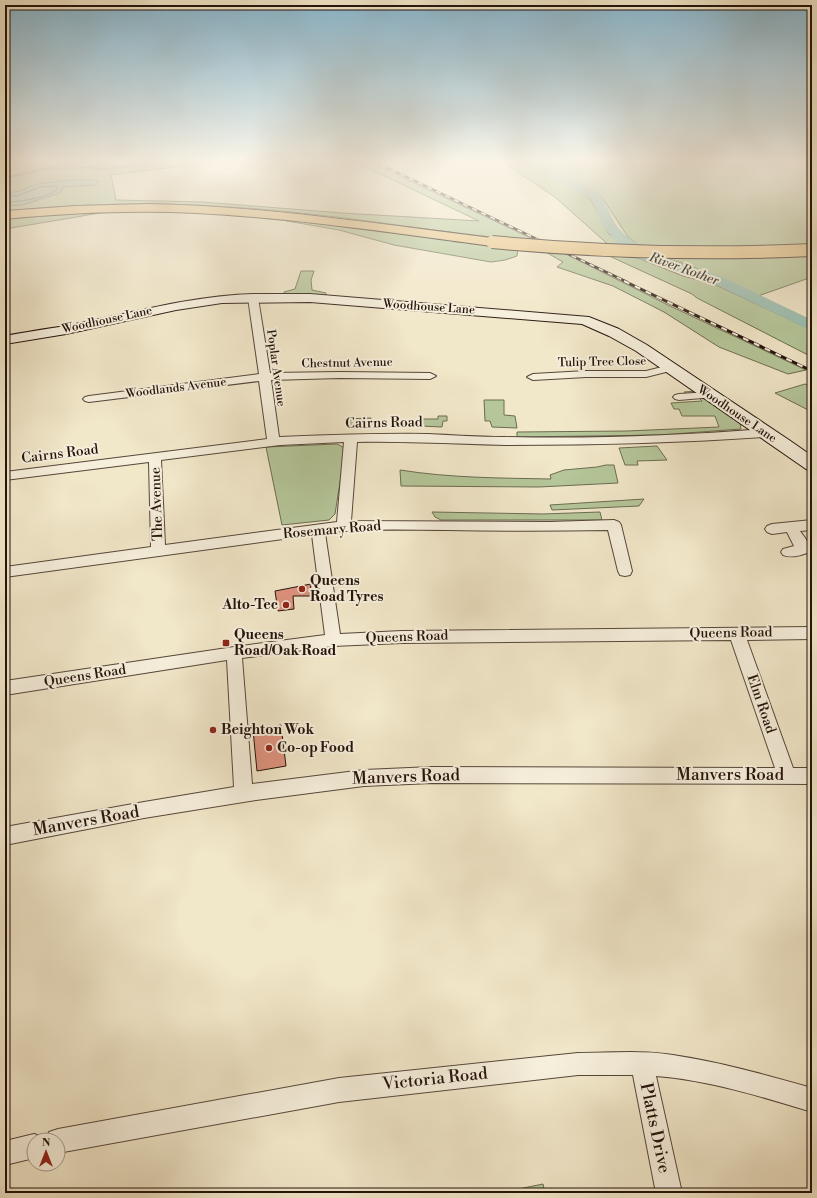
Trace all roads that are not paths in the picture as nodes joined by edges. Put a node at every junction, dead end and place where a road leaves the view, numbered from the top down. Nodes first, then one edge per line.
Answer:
1 (288, 217) edge
2 (812, 250) edge
3 (253, 298) junction
4 (6, 340) edge
5 (670, 368) junction
6 (430, 376) dead end
7 (533, 377) dead end
8 (264, 378) junction
9 (710, 396) junction
10 (678, 397) dead end
11 (89, 399) dead end
12 (765, 433) junction
13 (351, 438) junction
14 (274, 442) junction
15 (156, 457) junction
16 (812, 465) edge
17 (5, 476) edge
18 (812, 525) edge
19 (344, 526) junction
20 (791, 528) junction
21 (772, 529) dead end
22 (318, 530) junction
23 (158, 551) junction
24 (788, 552) dead end
25 (626, 571) dead end
26 (5, 572) edge
27 (812, 632) edge
28 (737, 633) junction
29 (333, 640) junction
30 (234, 653) junction
31 (5, 688) edge
32 (786, 775) junction
33 (812, 776) edge
34 (244, 794) junction
35 (5, 836) edge
36 (642, 1064) junction
37 (812, 1100) edge
38 (66, 1139) edge
39 (26, 1148) edge
40 (5, 1153) edge
41 (669, 1193) edge

1 - 2 highway, bridge
3 - 4 street, Woodhouse Lane
3 - 5 street, Woodhouse Lane
3 - 8 street, Poplar Avenue
5 - 7 street, Tulip Tree Close
5 - 9 street, Woodhouse Lane
6 - 8 street, Chestnut Avenue
8 - 11 street, Woodlands Avenue
8 - 14 street, Poplar Avenue
9 - 10 street
9 - 12 street, Woodhouse Lane
12 - 13 street, Cairns Road
12 - 16 street, Woodhouse Lane
13 - 14 street, Cairns Road
13 - 19 street
14 - 15 street, Cairns Road
15 - 17 street, Cairns Road
15 - 23 street, The Avenue
18 - 20 street
19 - 22 street, Rosemary Road
19 - 25 street, Rosemary Road
20 - 21 street
20 - 24 street
22 - 23 street, Rosemary Road
22 - 29 street
23 - 26 street, Rosemary Road
27 - 28 street, Queens Road
28 - 29 street, Queens Road
28 - 32 street, Elm Road
29 - 30 street, Queens Road
30 - 31 street, Queens Road
30 - 34 street
32 - 33 street, Manvers Road
32 - 34 street, Manvers Road
34 - 35 street, Manvers Road
36 - 37 street, Victoria Road
36 - 38 street, Victoria Road
36 - 41 street, Platts Drive
39 - 40 street

